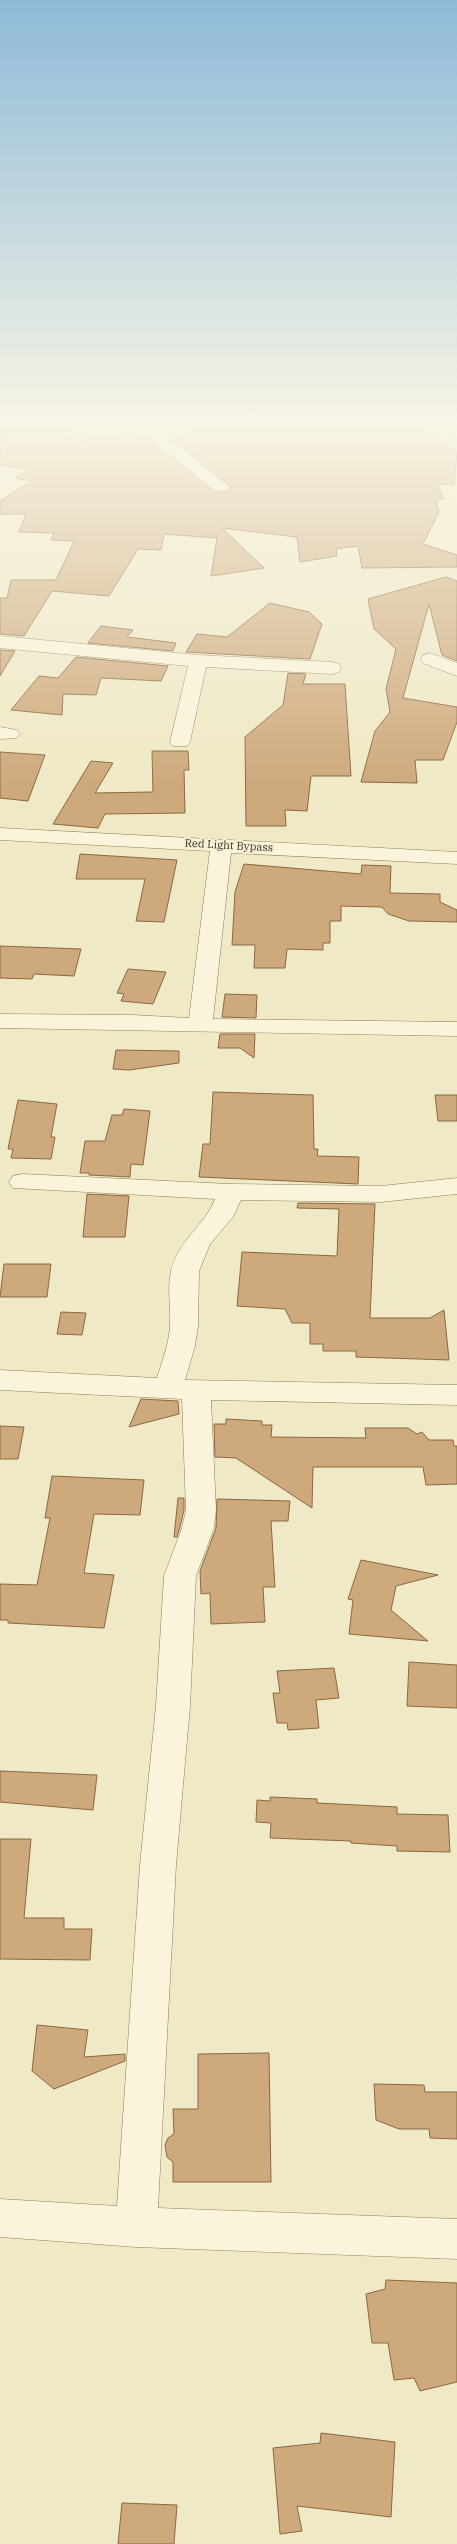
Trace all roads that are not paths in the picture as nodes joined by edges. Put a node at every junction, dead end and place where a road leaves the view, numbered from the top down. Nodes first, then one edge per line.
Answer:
1 (0, 642) edge
2 (430, 659) dead end
3 (198, 661) junction
4 (332, 668) dead end
5 (457, 670) edge
6 (180, 742) dead end
7 (0, 834) edge
8 (221, 845) junction
9 (457, 858) edge
10 (0, 1021) edge
11 (200, 1026) junction
12 (457, 1029) edge
13 (22, 1182) dead end
14 (457, 1186) edge
15 (230, 1192) junction
16 (0, 1380) edge
17 (182, 1389) junction
18 (457, 1395) edge
19 (0, 2218) edge
20 (136, 2227) junction
21 (457, 2239) edge

1 - 3 street
2 - 5 street
3 - 4 street
3 - 6 street
7 - 8 street, Red Light Bypass
8 - 9 street, Red Light Bypass
8 - 11 street
10 - 11 street
11 - 12 street
13 - 15 street
14 - 15 street
15 - 17 street
16 - 17 street
17 - 18 street
17 - 20 street
19 - 20 street
20 - 21 street

